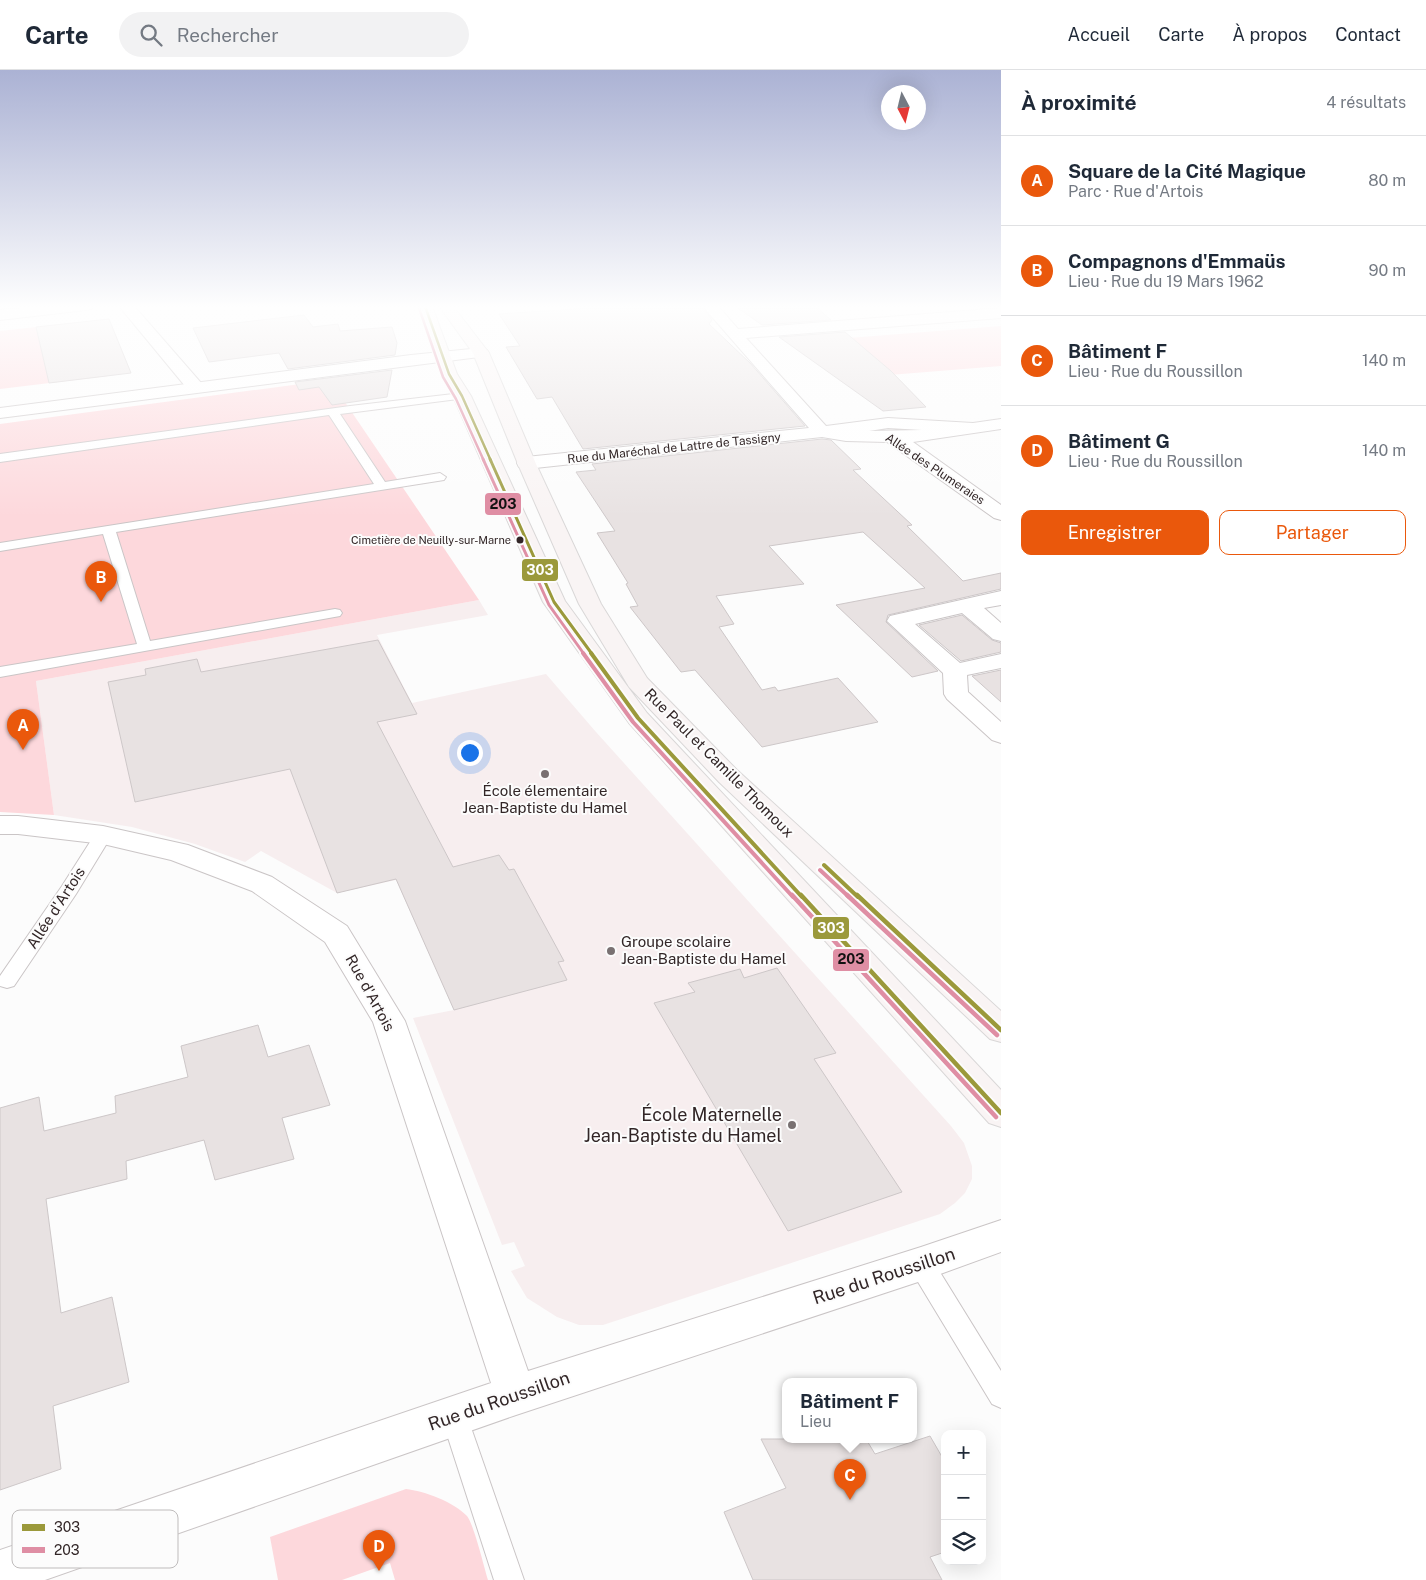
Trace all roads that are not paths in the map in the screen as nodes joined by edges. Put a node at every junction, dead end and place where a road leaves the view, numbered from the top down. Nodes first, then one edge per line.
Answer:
1 (186, 376) edge
2 (285, 376) edge
3 (450, 376) edge
4 (491, 376) edge
5 (772, 376) edge
6 (196, 388) junction
7 (462, 396) junction
8 (333, 412) junction
9 (0, 413) edge
10 (1001, 424) edge
11 (869, 425) junction
12 (972, 428) junction
13 (822, 432) junction
14 (892, 438) junction
15 (0, 458) edge
16 (526, 464) junction
17 (440, 477) dead end
18 (382, 486) junction
19 (1001, 514) edge
20 (108, 530) junction
21 (0, 546) edge
22 (1001, 598) edge
23 (967, 606) junction
24 (335, 613) dead end
25 (1001, 634) edge
26 (145, 646) junction
27 (1001, 661) edge
28 (956, 671) junction
29 (0, 672) edge
30 (1001, 735) edge
31 (0, 825) edge
32 (103, 835) junction
33 (7, 981) dead end
34 (1001, 1030) edge
35 (1001, 1113) edge
36 (1001, 1236) edge
37 (921, 1264) junction
38 (516, 1395) junction
39 (1001, 1395) edge
40 (454, 1416) junction
41 (178, 1511) edge
42 (14, 1568) edge
43 (0, 1573) edge
44 (508, 1580) edge

1 - 6 street
2 - 6 street
3 - 7 main road, Rue Paul et Camille Thomoux
4 - 16 main road, Rue Paul et Camille Thomoux
5 - 13 street
6 - 9 street
7 - 8 lane
7 - 35 main road, Rue Paul et Camille Thomoux
8 - 15 lane
8 - 18 lane
10 - 12 street, Rue du Maréchal de Lattre de Tassigny
11 - 12 street, Rue du Maréchal de Lattre de Tassigny
11 - 13 street, Rue du Maréchal de Lattre de Tassigny
11 - 14 street, Allée des Plumeraies
12 - 14 street, Rue du Maréchal de Lattre de Tassigny
13 - 14 street, Rue du Maréchal de Lattre de Tassigny
13 - 16 street, Rue du Maréchal de Lattre de Tassigny
14 - 19 street, Allée des Plumeraies
16 - 34 main road, Rue Paul et Camille Thomoux
17 - 18 lane
18 - 20 lane
20 - 21 lane
20 - 26 lane
22 - 23 street
23 - 25 street
23 - 28 street
24 - 26 lane
26 - 29 lane
27 - 28 street
28 - 30 street
31 - 32 street, Rue d'Artois
32 - 33 lane, Allée d'Artois
32 - 38 street, Rue d'Artois
36 - 37 street, Rue du Roussillon
37 - 38 street, Rue du Roussillon
37 - 39 lane
38 - 40 street, Rue du Roussillon
40 - 41 street, Rue du Roussillon
40 - 44 lane
42 - 43 street, Rue du Roussillon

